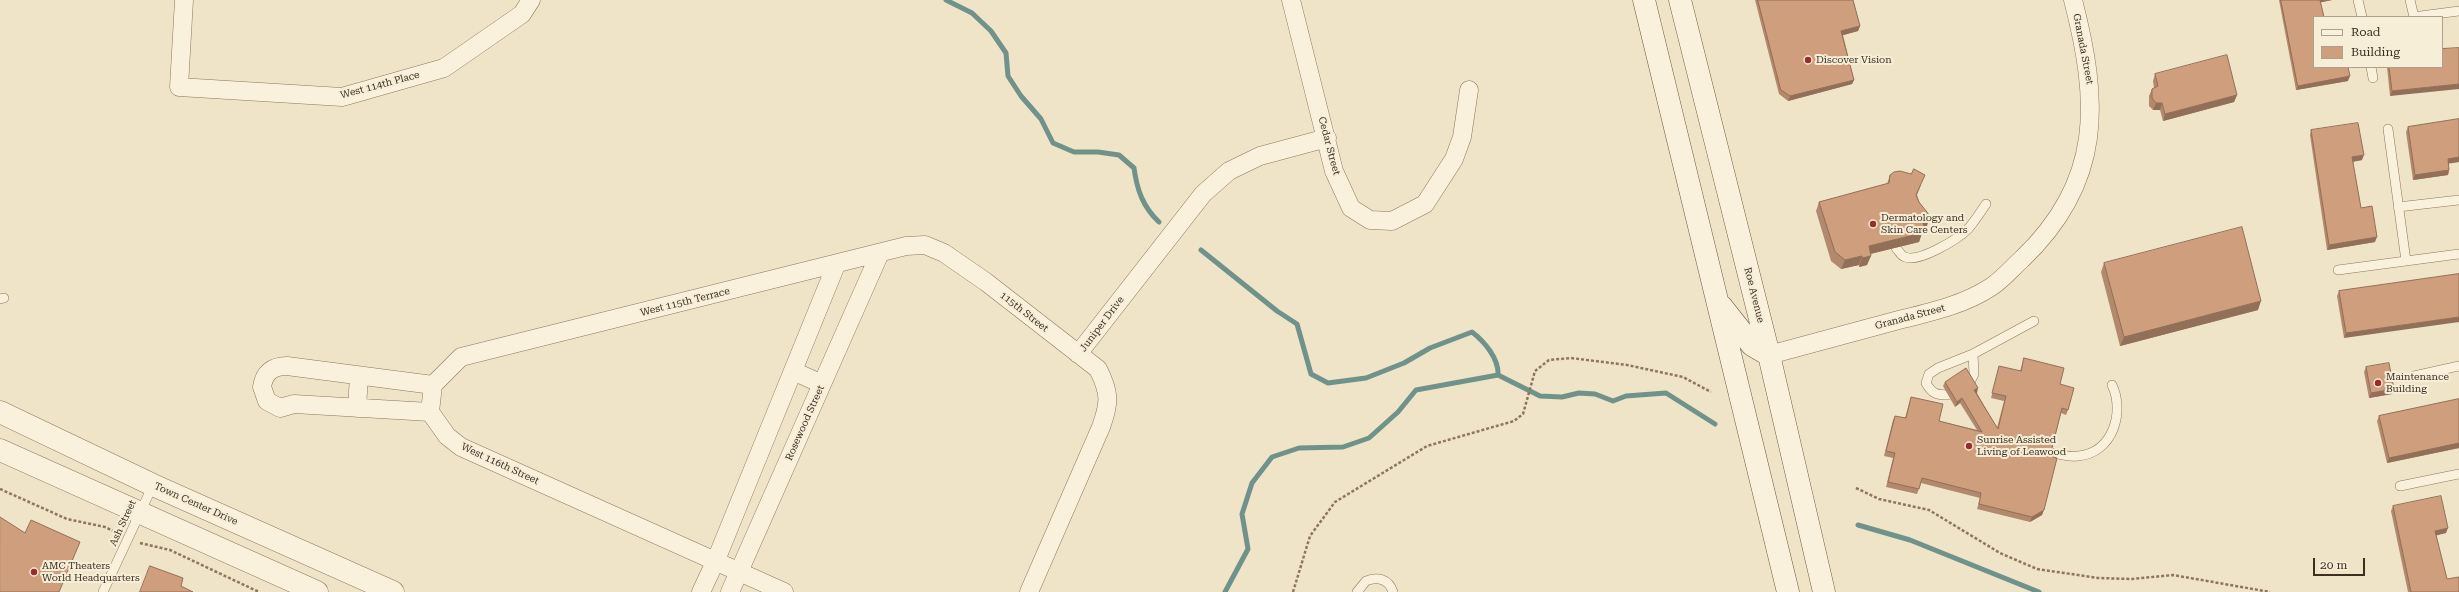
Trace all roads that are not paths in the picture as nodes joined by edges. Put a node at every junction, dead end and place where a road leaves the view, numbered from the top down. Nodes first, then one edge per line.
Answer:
1 (184, 0) edge
2 (531, 0) edge
3 (1291, 0) edge
4 (1644, 0) edge
5 (1680, 0) edge
6 (2073, 0) edge
7 (2358, 0) edge
8 (2410, 0) edge
9 (2459, 11) edge
10 (2362, 16) edge
11 (2413, 16) edge
12 (2421, 16) edge
13 (2371, 68) edge
14 (2373, 78) dead end
15 (1468, 90) dead end
16 (2388, 128) dead end
17 (1327, 138) junction
18 (2459, 200) edge
19 (1986, 204) dead end
20 (2398, 207) junction
21 (1896, 248) edge
22 (880, 253) junction
23 (2459, 254) edge
24 (2406, 261) junction
25 (836, 265) junction
26 (2338, 270) dead end
27 (970, 271) joint
28 (1717, 302) junction
29 (2034, 321) dead end
30 (1078, 354) junction
31 (1973, 354) junction
32 (1769, 355) junction
33 (2459, 366) edge
34 (793, 371) junction
35 (359, 376) junction
36 (2414, 376) dead end
37 (1970, 382) edge
38 (822, 384) junction
39 (433, 385) junction
40 (2112, 385) dead end
41 (1948, 395) edge
42 (357, 408) junction
43 (0, 412) edge
44 (430, 412) junction
45 (0, 450) edge
46 (2054, 453) edge
47 (759, 456) junction
48 (786, 466) junction
49 (2459, 474) edge
50 (153, 485) junction
51 (2400, 486) dead end
52 (140, 512) junction
53 (716, 560) junction
54 (739, 571) junction
55 (103, 592) edge
56 (317, 592) edge
57 (393, 592) edge
58 (701, 592) edge
59 (730, 592) edge
60 (784, 592) edge
61 (1029, 592) edge
62 (1357, 592) edge
63 (1393, 592) edge
64 (1788, 592) edge
65 (1824, 592) edge

1 - 2 street, West 114th Place
3 - 17 street, Cedar Street
4 - 28 main road
5 - 32 main road, Roe Avenue
6 - 32 street, Granada Street
7 - 10 lane
8 - 11 lane
9 - 12 lane
13 - 14 lane
15 - 17 street, Cedar Street
16 - 20 lane
17 - 30 street, Juniper Drive
18 - 20 lane
19 - 21 lane
20 - 24 lane
22 - 25 street, West 115th Terrace
22 - 27 street, West 115th Terrace
22 - 38 street, Rosewood Street
23 - 24 lane
24 - 26 lane
25 - 34 street
25 - 39 street, West 115th Terrace
27 - 30 street, 115th Street
28 - 32 main road
28 - 64 main road
29 - 31 lane
30 - 61 street, Juniper Drive
31 - 37 lane
31 - 41 lane
32 - 65 main road, Roe Avenue
33 - 36 lane
34 - 38 street
34 - 47 street
35 - 39 street
35 - 42 street
35 - 42 street
38 - 48 street, Rosewood Street
39 - 44 street
40 - 46 lane
42 - 44 street
43 - 50 main road, Town Center Drive
44 - 53 street, West 116th Street
45 - 52 main road
47 - 48 street
47 - 53 street
48 - 54 street, Rosewood Street
49 - 51 lane
50 - 52 lane, Ash Street
50 - 57 main road, Town Center Drive
52 - 55 lane, Ash Street
52 - 56 main road
53 - 54 street, West 116th Street
53 - 58 street
54 - 59 street, Rosewood Street
54 - 60 street, West 116th Street
62 - 63 lane

